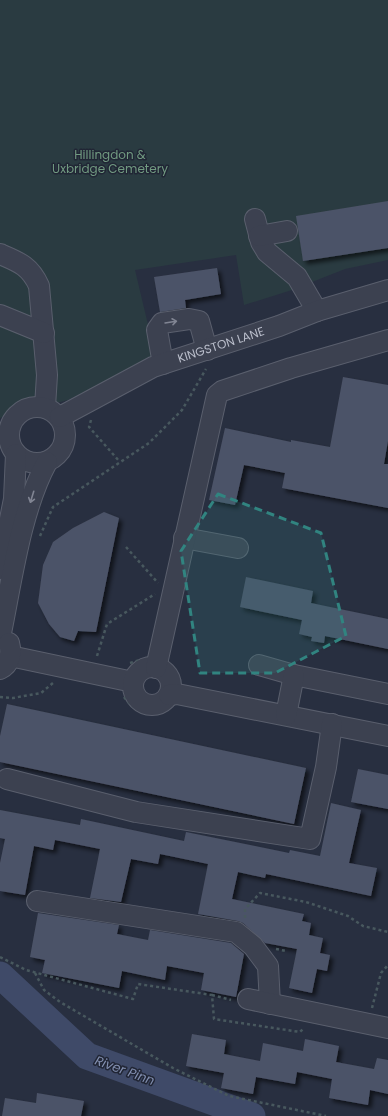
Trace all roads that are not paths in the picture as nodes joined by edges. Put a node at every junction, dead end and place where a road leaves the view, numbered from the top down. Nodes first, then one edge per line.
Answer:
1 (287, 231) dead end
2 (0, 254) edge
3 (388, 290) edge
4 (317, 311) junction
5 (0, 315) edge
6 (44, 333) junction
7 (388, 340) edge
8 (207, 357) junction
9 (163, 364) junction
10 (52, 412) junction
11 (4, 434) edge
12 (16, 454) junction
13 (47, 462) junction
14 (184, 538) junction
15 (238, 548) dead end
16 (0, 569) edge
17 (1, 633) edge
18 (5, 663) edge
19 (149, 664) junction
20 (259, 666) dead end
21 (131, 672) junction
22 (294, 675) junction
23 (170, 689) junction
24 (388, 694) edge
25 (286, 715) junction
26 (332, 724) junction
27 (388, 736) edge
28 (7, 779) dead end
29 (37, 901) dead end
30 (242, 1000) road end
31 (270, 1004) junction
32 (388, 1028) edge

1 - 4 street
2 - 6 street
3 - 4 street, KINGSTON LANE
4 - 8 street, KINGSTON LANE
5 - 6 street
6 - 10 street
7 - 14 street
8 - 9 street, KINGSTON LANE
9 -> 8 street
9 - 10 street, KINGSTON LANE
10 - 11 street, KINGSTON LANE
10 - 13 street
11 - 12 street, KINGSTON LANE
12 - 13 street
12 - 16 street
13 -> 17 street
14 - 15 street
14 - 19 street
17 - 18 street
18 - 21 street
19 - 21 street
19 - 23 street
20 - 22 street
21 - 23 street
22 - 24 street
22 - 25 street
23 - 25 street
25 - 26 street
26 - 27 street
26 - 28 street
29 - 31 street
30 - 31 street
31 - 32 street

